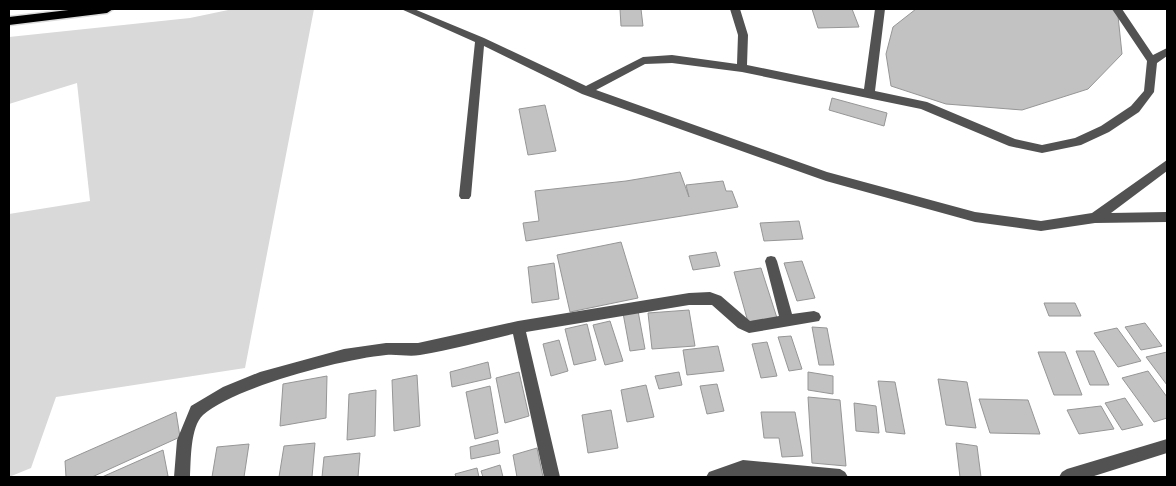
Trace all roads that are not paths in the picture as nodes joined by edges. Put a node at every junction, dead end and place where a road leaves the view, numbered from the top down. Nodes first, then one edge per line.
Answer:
1 (107, 9) edge
2 (406, 9) edge
3 (735, 9) edge
4 (880, 9) edge
5 (1117, 9) edge
6 (9, 21) edge
7 (480, 40) junction
8 (1167, 51) edge
9 (1152, 61) junction
10 (742, 68) junction
11 (586, 91) junction
12 (869, 92) junction
13 (1167, 165) edge
14 (465, 196) dead end
15 (1167, 217) edge
16 (1095, 218) junction
17 (771, 261) dead end
18 (814, 317) dead end
19 (786, 322) junction
20 (518, 328) junction
21 (1167, 446) edge
22 (182, 477) edge
23 (552, 477) edge
24 (714, 477) edge
25 (840, 477) edge
26 (1067, 477) edge

1 - 6 highway
2 - 7 street
3 - 10 street
4 - 12 street
5 - 9 street
7 - 11 street
7 - 14 street
8 - 9 street
9 - 12 street
10 - 11 street
10 - 12 street
11 - 16 street
13 - 16 street
15 - 16 street
17 - 19 street
18 - 19 street
19 - 20 street
20 - 22 street
20 - 23 street
21 - 26 street
24 - 25 street

